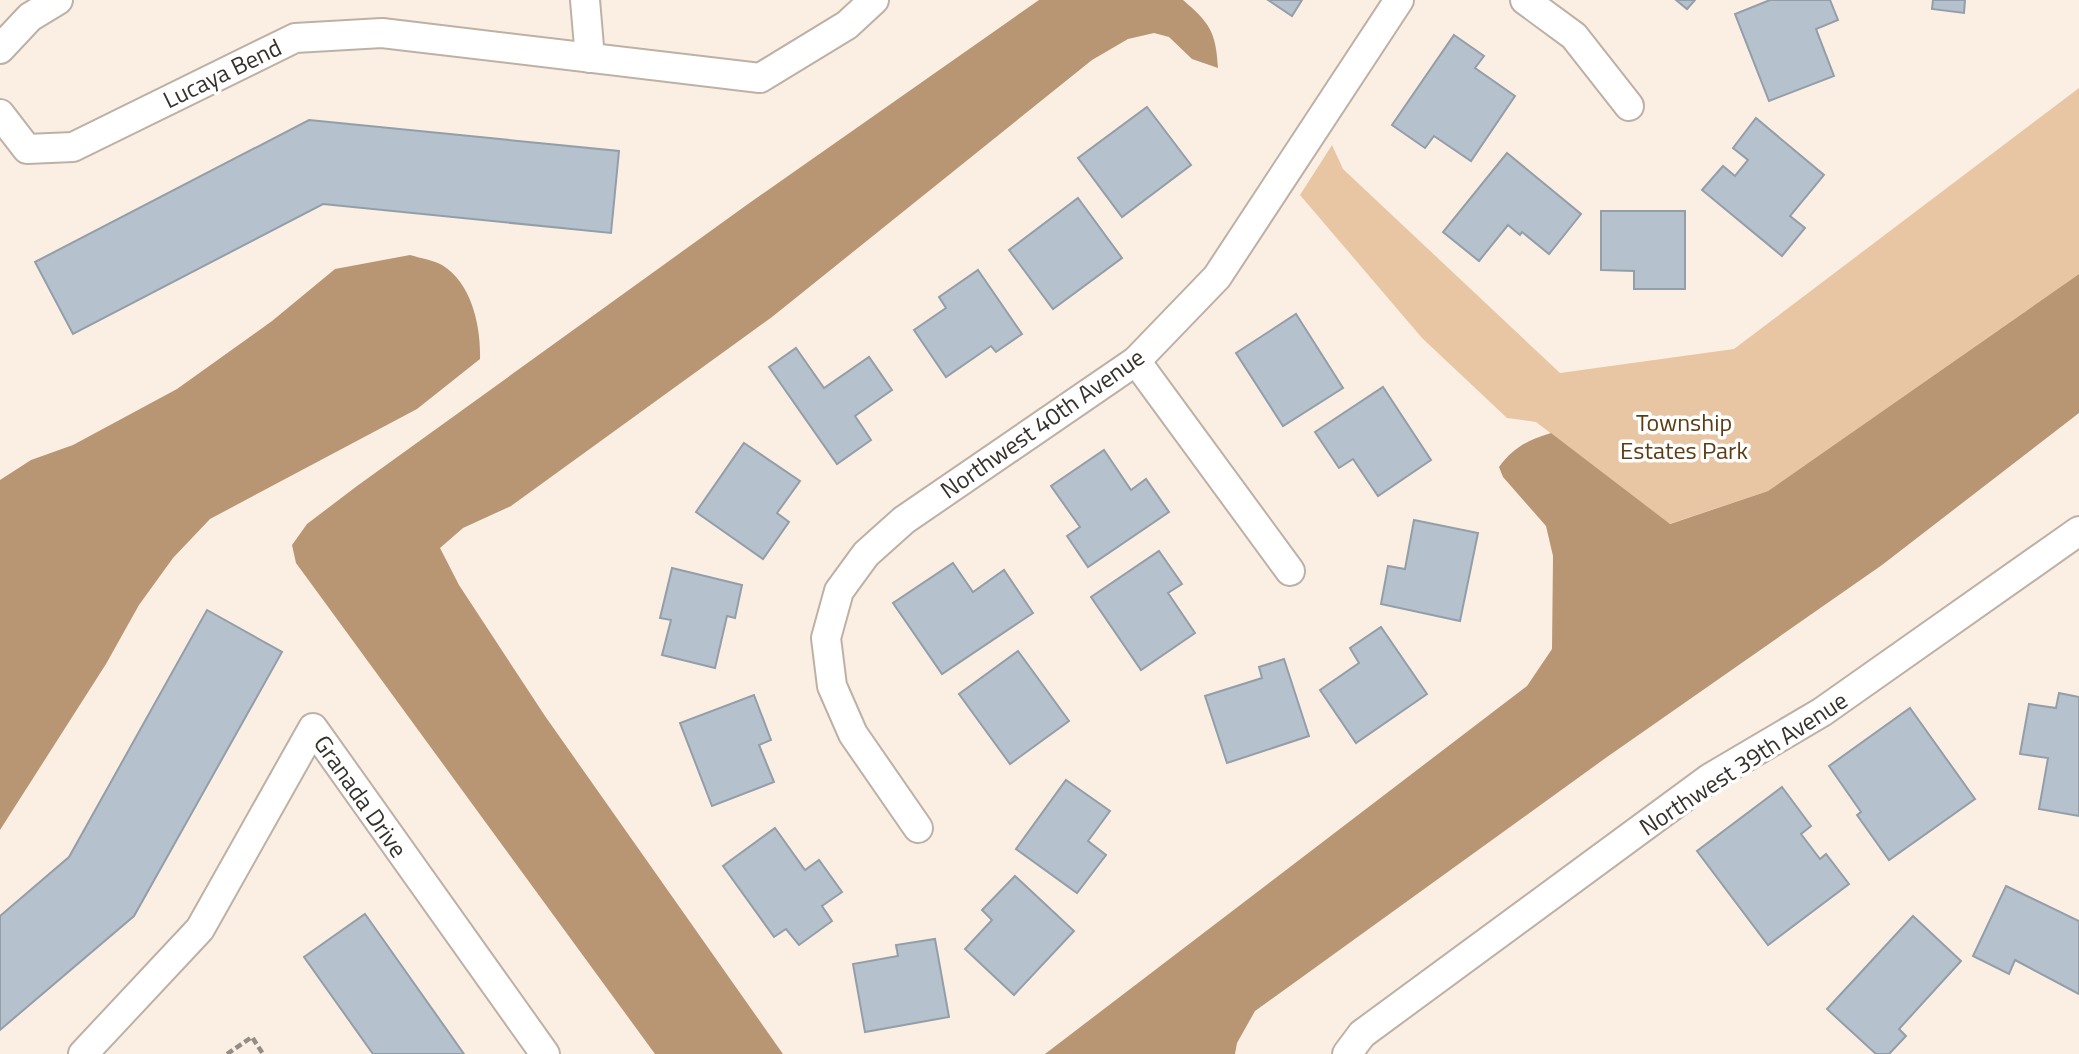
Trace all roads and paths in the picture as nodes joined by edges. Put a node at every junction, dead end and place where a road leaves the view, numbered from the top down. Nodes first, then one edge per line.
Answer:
1 (58, 0) edge
2 (585, 0) edge
3 (874, 0) edge
4 (1399, 0) edge
5 (1525, 0) edge
6 (0, 49) edge
7 (590, 58) junction
8 (1629, 106) dead end
9 (1, 118) edge
10 (1136, 361) junction
11 (2079, 531) edge
12 (1290, 571) dead end
13 (918, 828) dead end
14 (83, 1054) edge
15 (227, 1054) edge
16 (263, 1054) edge
17 (545, 1054) edge
18 (1347, 1054) edge

1 - 6 street
2 - 7 street
3 - 7 street, Lucaya Bend
4 - 10 street, Northwest 40th Avenue
5 - 8 street
7 - 9 street, Lucaya Bend
10 - 12 street
10 - 13 street, Northwest 40th Avenue
11 - 18 street, Northwest 39th Avenue
14 - 17 street, Granada Drive
15 - 16 path

